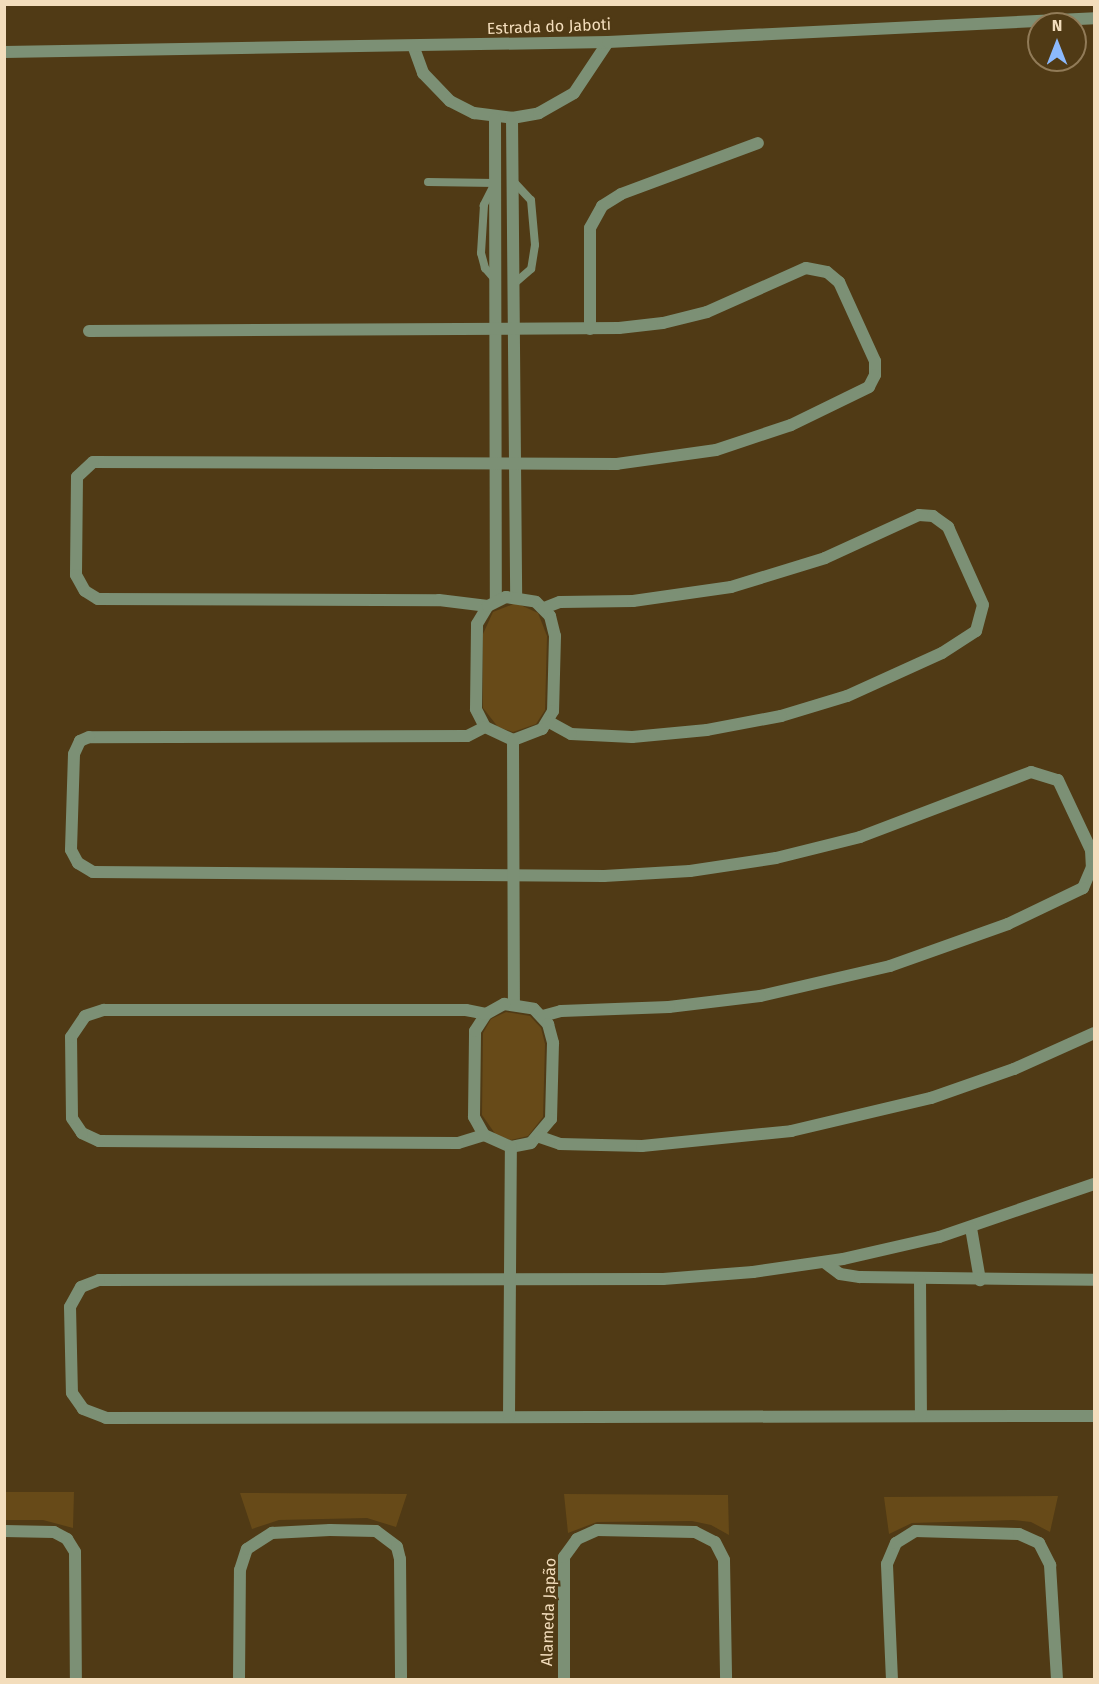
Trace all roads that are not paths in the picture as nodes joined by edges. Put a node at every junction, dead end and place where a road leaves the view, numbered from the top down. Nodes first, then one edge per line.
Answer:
1 (1095, 18) edge
2 (608, 42) junction
3 (414, 48) junction
4 (4, 52) edge
5 (512, 118) junction
6 (495, 119) junction
7 (758, 143) dead end
8 (513, 181) junction
9 (428, 182) dead end
10 (495, 183) junction
11 (498, 284) junction
12 (515, 284) junction
13 (590, 329) junction
14 (89, 331) dead end
15 (497, 331) junction
16 (514, 331) junction
17 (498, 464) junction
18 (515, 464) junction
19 (516, 596) junction
20 (492, 603) junction
21 (544, 608) junction
22 (548, 721) junction
23 (485, 727) junction
24 (513, 740) junction
25 (514, 873) junction
26 (514, 1003) junction
27 (486, 1014) junction
28 (542, 1016) junction
29 (1095, 1033) edge
30 (484, 1135) junction
31 (540, 1137) junction
32 (512, 1147) junction
33 (1095, 1184) edge
34 (971, 1228) junction
35 (824, 1262) junction
36 (510, 1280) junction
37 (920, 1280) junction
38 (980, 1280) junction
39 (1095, 1280) edge
40 (921, 1416) junction
41 (1095, 1416) edge
42 (509, 1417) junction
43 (4, 1531) edge
44 (76, 1680) edge
45 (239, 1680) edge
46 (401, 1680) edge
47 (564, 1680) edge
48 (726, 1680) edge
49 (892, 1680) edge
50 (1057, 1680) edge

1 - 2 street, Estrada do Jaboti
2 - 3 street, Estrada do Jaboti
2 - 5 street
3 - 4 street, Estrada do Jaboti
3 - 6 street
5 - 6 street
5 - 8 street
6 - 10 street
7 - 13 street
8 - 10 street
8 - 12 street
8 - 12 lane
9 - 10 lane
10 - 11 street
11 - 12 street
11 - 15 street
12 - 16 street
13 - 16 street
13 - 18 street
14 - 15 street
15 - 16 street
15 - 17 street
16 - 18 street
17 - 18 street
17 - 20 street
17 - 20 street
18 - 19 street
19 - 20 street
19 - 21 street
20 - 23 street
21 - 22 street
21 - 22 street
22 - 24 street
23 - 24 street
23 - 25 street
24 - 25 street
25 - 26 street
25 - 28 street
26 - 27 street
26 - 28 street
27 - 30 street
27 - 30 street
28 - 31 street
29 - 31 street
30 - 32 street
31 - 32 street
32 - 36 street
33 - 34 street
34 - 35 street
34 - 38 street
35 - 36 street
35 - 37 street
36 - 42 street
36 - 42 street
37 - 38 street
37 - 40 street
38 - 39 street
40 - 41 street
40 - 42 street
43 - 44 street
45 - 46 street
47 - 48 street, Alameda Japão
49 - 50 street

